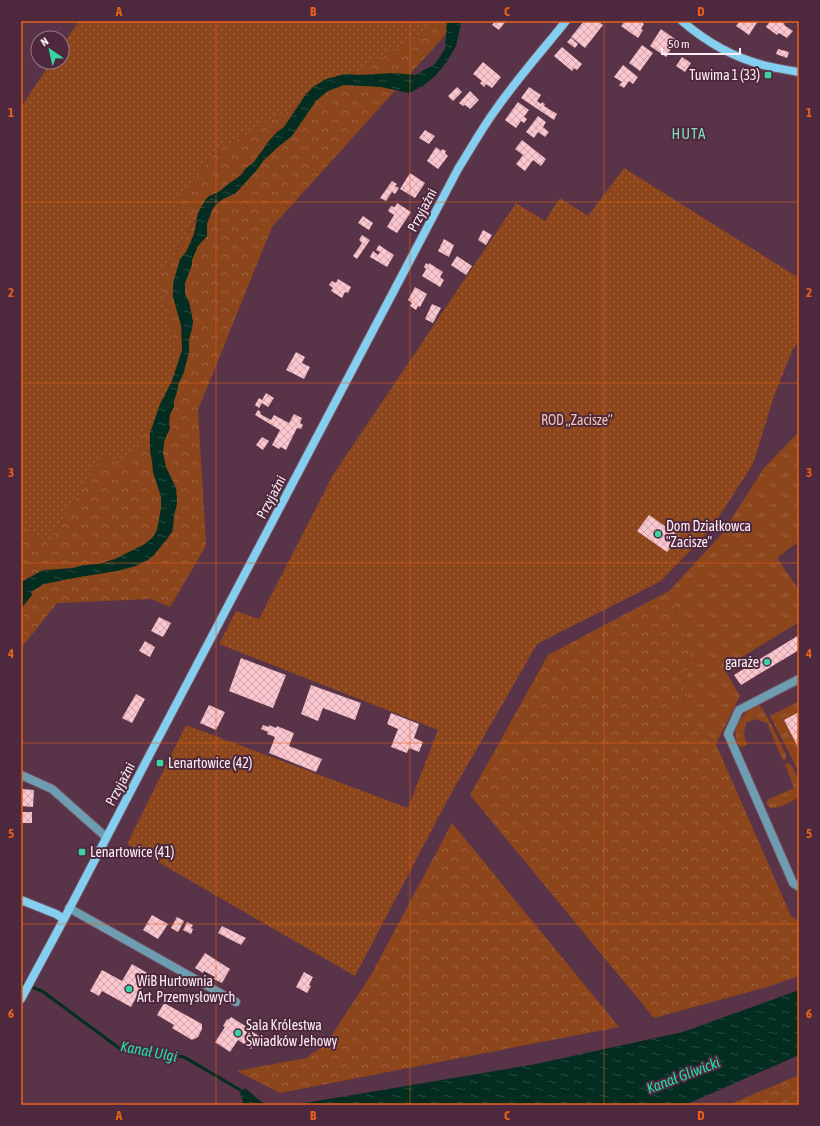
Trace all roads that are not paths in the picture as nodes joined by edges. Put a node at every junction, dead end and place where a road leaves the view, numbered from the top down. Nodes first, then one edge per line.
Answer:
1 (566, 21) edge
2 (682, 21) edge
3 (799, 72) edge
4 (799, 679) edge
5 (21, 775) edge
6 (106, 837) junction
7 (796, 885) edge
8 (21, 900) edge
9 (69, 908) junction
10 (64, 919) junction
11 (22, 997) edge
12 (236, 1002) dead end

1 - 6 main road, Przyjaźni
2 - 3 main road
4 - 7 street
5 - 6 street
6 - 9 main road, Przyjaźni
8 - 10 main road
9 - 10 main road, Przyjaźni
9 - 12 street
10 - 11 main road, Przyjaźni

